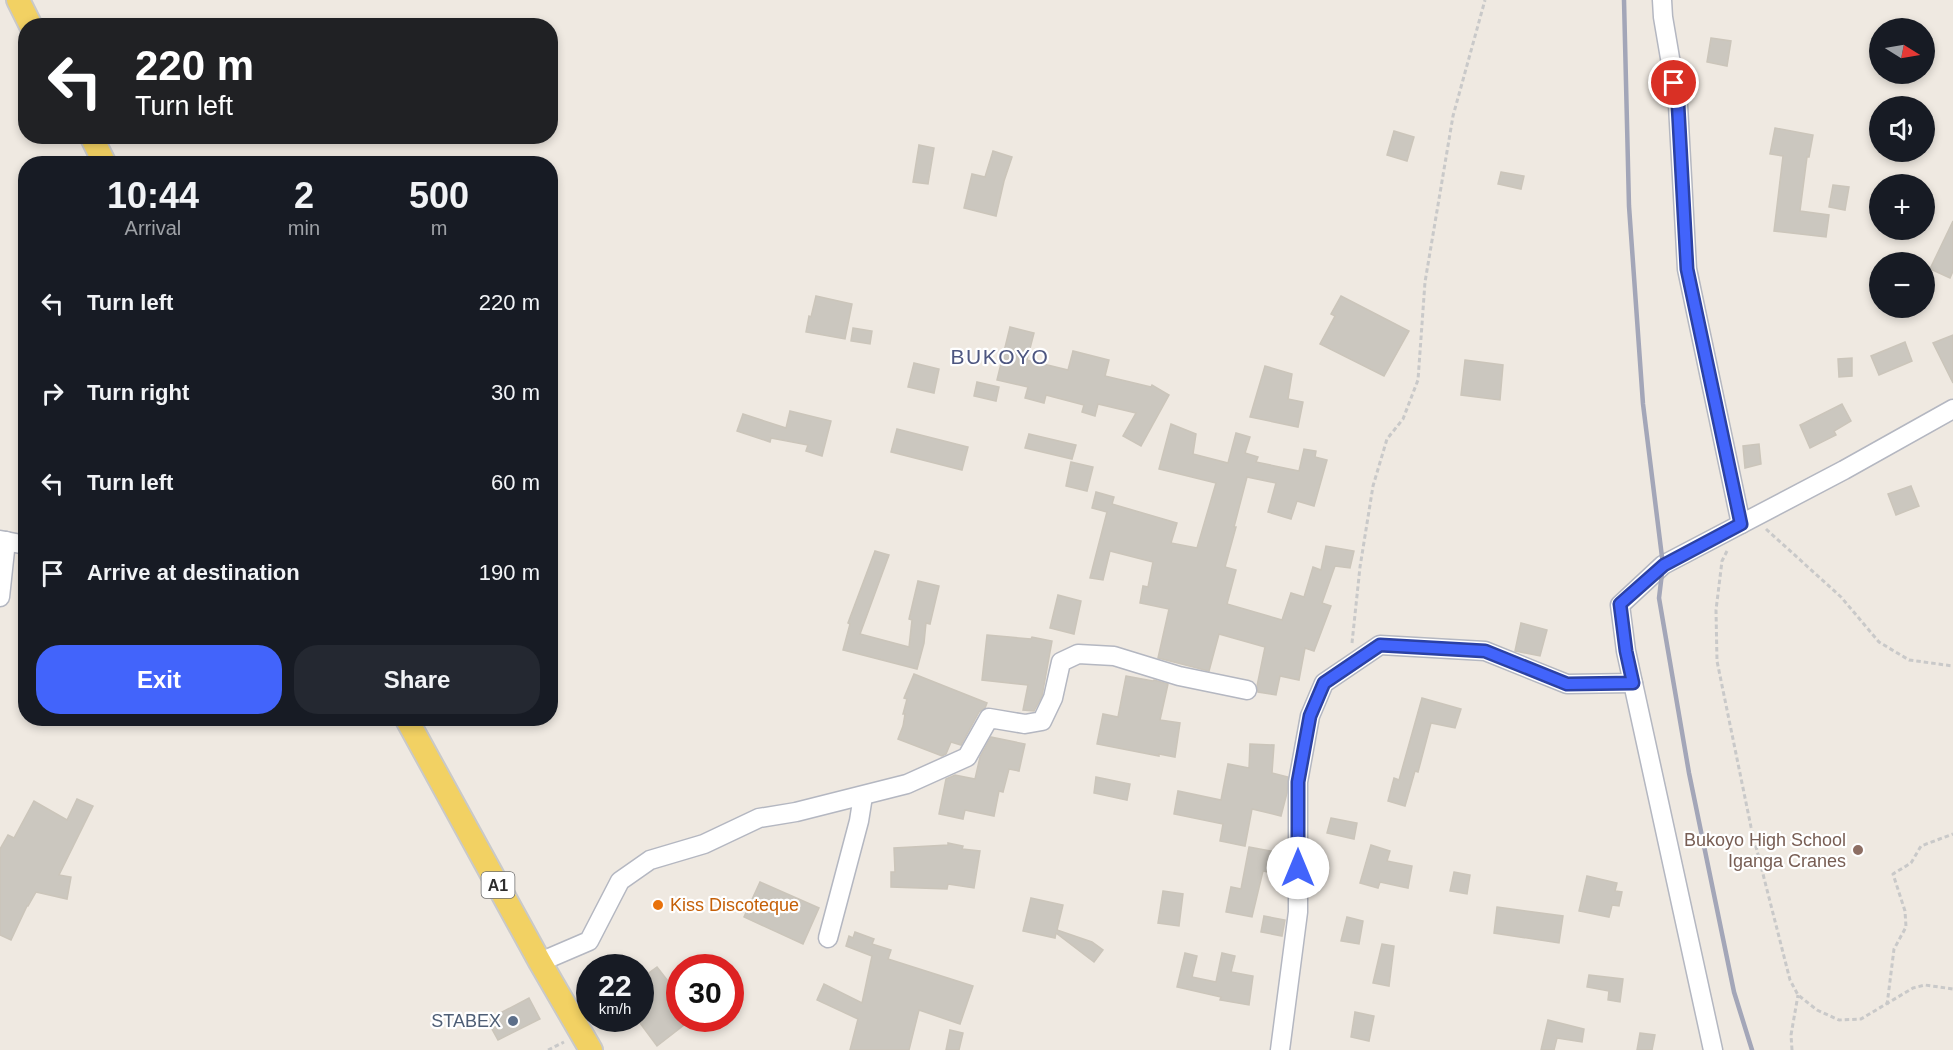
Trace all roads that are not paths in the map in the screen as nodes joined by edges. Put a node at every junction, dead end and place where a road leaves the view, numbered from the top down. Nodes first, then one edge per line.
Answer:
1 (18, 0) edge
2 (1662, 0) edge
3 (27, 18) edge
4 (1953, 409) edge
5 (1747, 521) junction
6 (3, 540) edge
7 (18, 543) edge
8 (0, 597) edge
9 (1633, 683) junction
10 (1247, 690) dead end
11 (410, 726) edge
12 (863, 796) junction
13 (828, 938) dead end
14 (540, 962) junction
15 (591, 1050) edge
16 (1280, 1050) edge
17 (1713, 1050) edge

1 - 3 main road
2 - 5 street
4 - 5 street
5 - 9 street
6 - 7 street
6 - 8 street
9 - 16 street
9 - 17 street
10 - 12 street
11 - 14 main road, A1
12 - 13 street
12 - 14 street
14 - 15 main road, A1

